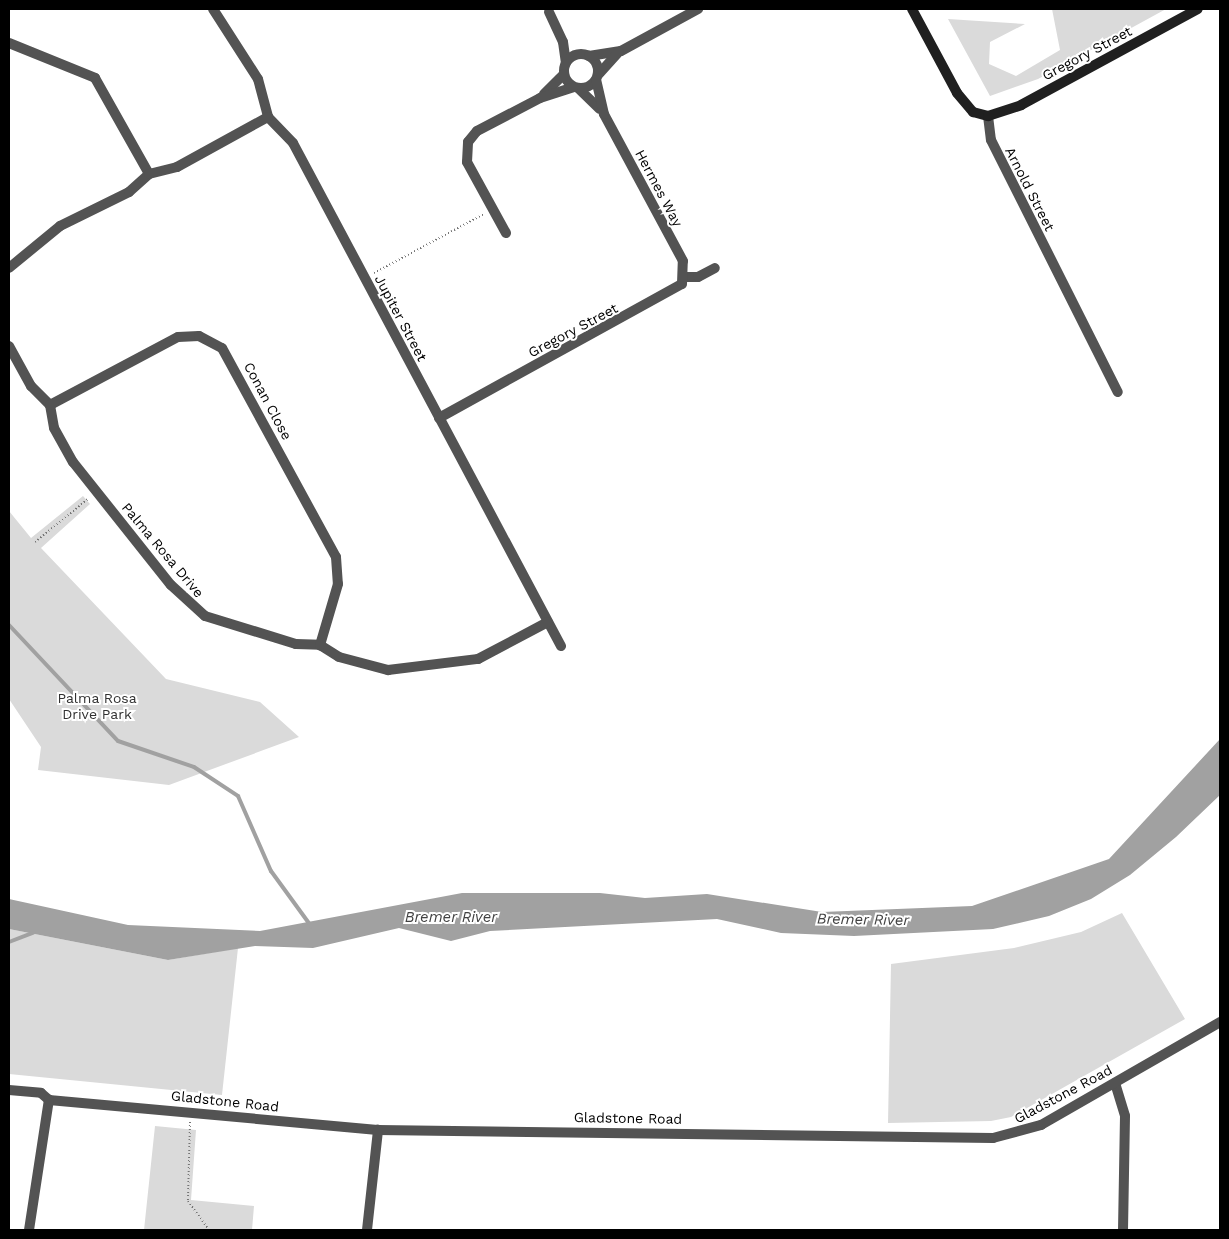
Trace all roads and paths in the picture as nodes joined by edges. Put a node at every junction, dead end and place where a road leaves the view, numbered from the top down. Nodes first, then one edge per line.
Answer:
1 (213, 9) edge
2 (698, 9) edge
3 (912, 9) edge
4 (1198, 9) edge
5 (549, 12) dead end
6 (559, 32) junction
7 (9, 43) edge
8 (620, 50) junction
9 (586, 55) junction
10 (565, 68) junction
11 (597, 77) junction
12 (575, 88) junction
13 (540, 98) junction
14 (604, 114) junction
15 (988, 116) junction
16 (268, 117) junction
17 (149, 174) junction
18 (493, 209) junction
19 (506, 233) dead end
20 (9, 268) edge
21 (715, 268) dead end
22 (685, 277) junction
23 (364, 279) junction
24 (9, 346) edge
25 (1118, 392) dead end
26 (50, 405) junction
27 (439, 418) junction
28 (97, 492) junction
29 (35, 542) dead end
30 (548, 622) junction
31 (320, 644) junction
32 (561, 646) dead end
33 (1220, 1022) edge
34 (1115, 1083) junction
35 (9, 1090) edge
36 (49, 1100) junction
37 (190, 1112) junction
38 (378, 1130) junction
39 (29, 1230) edge
40 (209, 1230) edge
41 (367, 1230) edge
42 (1123, 1230) edge

1 - 16 street, Jupiter Street
2 - 8 street
3 - 15 main road
4 - 15 main road, Gregory Street
5 - 6 street
6 - 9 street
6 - 10 street, Hermes Way
7 - 17 street
8 - 9 street
8 - 11 street
9 - 10 street
9 - 11 street, Hermes Way
10 - 12 street, Hermes Way
10 - 13 street
11 - 12 street
11 - 14 street, Hermes Way
12 - 13 street
12 - 14 street, Hermes Way
13 - 18 street
14 - 22 street, Hermes Way
15 - 25 street, Arnold Street
16 - 17 street
16 - 23 street, Jupiter Street
17 - 20 street
18 - 19 street
18 - 23 path
21 - 22 street
22 - 27 street, Gregory Street
23 - 27 street, Jupiter Street
24 - 26 street, Palma Rosa Drive
26 - 28 street, Palma Rosa Drive
26 - 31 street, Conan Close
27 - 30 street, Jupiter Street
28 - 29 path
28 - 31 street, Palma Rosa Drive
30 - 31 street
30 - 32 street, Jupiter Street
33 - 34 street, Gladstone Road
34 - 38 street, Gladstone Road
34 - 42 street
35 - 36 street, Gladstone Road
36 - 37 street, Gladstone Road
36 - 39 street
37 - 38 street, Gladstone Road
37 - 40 path
38 - 41 street

